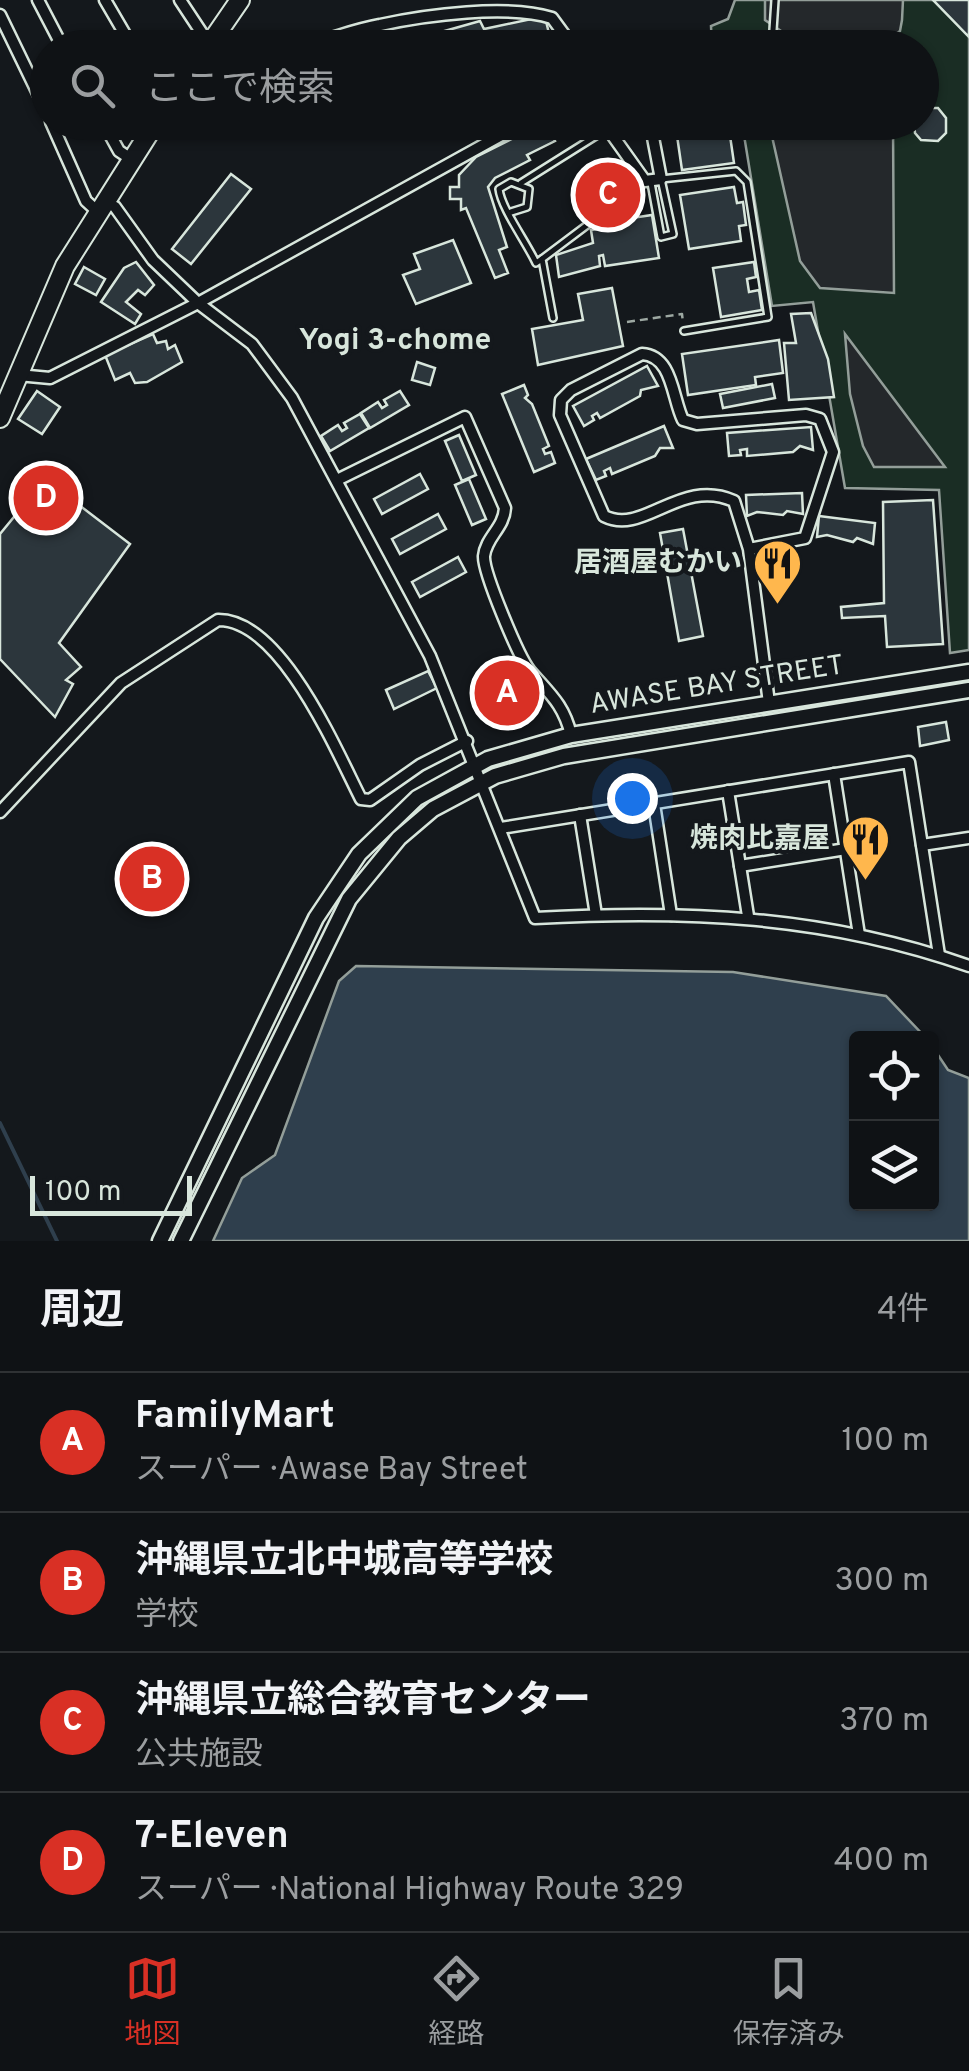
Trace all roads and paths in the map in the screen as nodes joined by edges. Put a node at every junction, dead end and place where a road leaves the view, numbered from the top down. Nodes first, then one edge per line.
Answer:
1 (38, 0) edge
2 (106, 0) edge
3 (180, 0) edge
4 (240, 0) edge
5 (776, 0) edge
6 (0, 15) edge
7 (54, 30) edge
8 (123, 30) edge
9 (198, 30) edge
10 (219, 30) edge
11 (364, 30) edge
12 (561, 30) edge
13 (774, 30) dead end
14 (30, 77) edge
15 (59, 140) edge
16 (113, 140) edge
17 (143, 140) edge
18 (492, 140) edge
19 (584, 140) edge
20 (617, 140) edge
21 (651, 140) edge
22 (130, 159) junction
23 (652, 180) junction
24 (520, 183) junction
25 (100, 205) junction
26 (512, 212) junction
27 (542, 259) junction
28 (198, 303) junction
29 (553, 318) dead end
30 (627, 322) dead end
31 (684, 331) joint
32 (18, 376) junction
33 (0, 418) edge
34 (337, 480) junction
35 (749, 549) junction
36 (969, 672) edge
37 (969, 690) edge
38 (769, 702) junction
39 (571, 735) junction
40 (467, 740) junction
41 (476, 764) junction
42 (834, 774) junction
43 (482, 781) junction
44 (728, 791) junction
45 (654, 804) junction
46 (0, 812) edge
47 (580, 815) junction
48 (501, 828) junction
49 (969, 838) edge
50 (922, 846) junction
51 (846, 849) junction
52 (740, 866) junction
53 (596, 915) junction
54 (671, 915) junction
55 (748, 916) junction
56 (858, 935) junction
57 (938, 956) junction
58 (969, 966) edge
59 (160, 1241) edge
60 (180, 1241) edge

1 - 7 street
2 - 8 street
3 - 9 street
4 - 10 highway
5 - 13 lane
6 - 14 street
11 - 12 street
15 - 25 street
16 - 22 street
17 - 22 highway
18 - 28 street
19 - 24 lane
20 - 23 street
21 - 23 street
22 - 25 highway
23 - 23 lane
23 - 27 lane
23 - 31 lane
24 - 26 lane
24 - 26 lane
25 - 28 street
25 - 32 highway
26 - 27 lane
27 - 29 lane
28 - 32 street
28 - 34 street
30 - 31 path
32 - 33 highway
34 - 39 street
34 - 40 street
35 - 35 street
35 - 38 street
36 - 38 main road, AWASE BAY STREET
37 - 43 main road, AWASE BAY STREET
38 - 39 main road, AWASE BAY STREET
39 - 41 main road, AWASE BAY STREET
40 - 41 street
40 - 46 street
41 - 43 street
41 - 59 main road, AWASE BAY STREET
42 - 44 street
42 - 50 street
42 - 51 street
43 - 48 street
43 - 60 main road, AWASE BAY STREET
44 - 45 street
44 - 52 street
45 - 47 street
45 - 54 street
47 - 48 street
47 - 53 street
48 - 53 street
49 - 50 street
50 - 57 street
51 - 52 street
51 - 56 street
52 - 55 street
53 - 54 street
54 - 55 street
55 - 56 street
56 - 57 street
57 - 58 street

